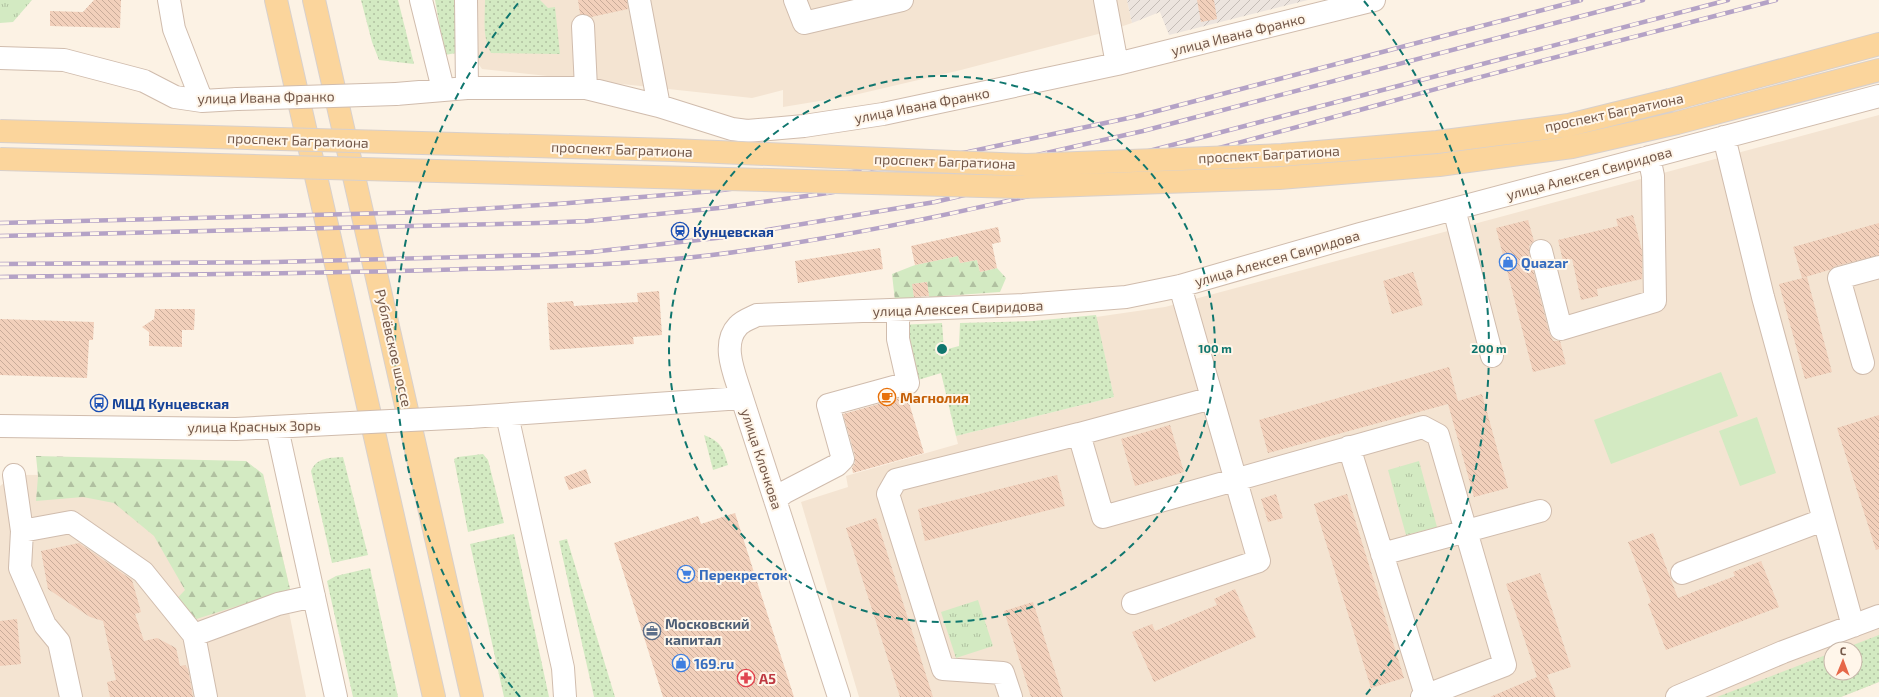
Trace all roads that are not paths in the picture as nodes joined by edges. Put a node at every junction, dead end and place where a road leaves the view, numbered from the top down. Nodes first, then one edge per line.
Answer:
1 (169, 0) edge
2 (276, 0) edge
3 (314, 0) edge
4 (421, 0) edge
5 (466, 0) edge
6 (639, 0) edge
7 (795, 0) edge
8 (902, 0) edge
9 (1105, 0) edge
10 (1374, 0) edge
11 (583, 26) dead end
12 (1879, 44) edge
13 (0, 58) edge
14 (1117, 64) junction
15 (1879, 70) edge
16 (467, 88) junction
17 (586, 88) junction
18 (443, 89) junction
19 (1879, 96) edge
20 (202, 101) junction
21 (659, 106) junction
22 (0, 132) edge
23 (1724, 137) junction
24 (1649, 157) junction
25 (0, 159) edge
26 (1454, 209) junction
27 (1541, 251) dead end
28 (1879, 268) edge
29 (1180, 286) junction
30 (898, 310) junction
31 (1492, 356) dead end
32 (1863, 363) dead end
33 (742, 398) junction
34 (1212, 398) junction
35 (507, 415) junction
36 (0, 426) edge
37 (278, 428) junction
38 (1079, 434) junction
39 (1349, 447) junction
40 (14, 475) dead end
41 (1235, 479) junction
42 (775, 500) junction
43 (1540, 511) dead end
44 (1823, 520) junction
45 (22, 531) junction
46 (1464, 532) junction
47 (1382, 554) junction
48 (1682, 573) dead end
49 (314, 596) junction
50 (1133, 603) dead end
51 (1879, 616) edge
52 (1853, 626) junction
53 (194, 635) junction
54 (563, 668) junction
55 (1424, 696) edge
56 (71, 697) edge
57 (206, 697) edge
58 (336, 697) edge
59 (434, 697) edge
60 (472, 697) edge
61 (565, 697) edge
62 (574, 697) edge
63 (839, 697) edge
64 (1011, 697) edge
65 (1677, 697) edge

1 - 20 street
2 - 59 main road
3 - 60 main road, Рублёвское шоссе
4 - 18 street
5 - 16 street
6 - 21 street
7 - 8 street
9 - 14 street
10 - 14 street, улица Ивана Франко
11 - 17 street
12 - 22 main road, проспект Багратиона, bridge
13 - 20 street, улица Ивана Франко
14 - 21 street, улица Ивана Франко
15 - 25 main road, проспект Багратиона, bridge
16 - 17 street, улица Ивана Франко
16 - 18 street, улица Ивана Франко
17 - 21 street, улица Ивана Франко
18 - 20 street, улица Ивана Франко, bridge
19 - 23 street, улица Алексея Свиридова
23 - 24 street, улица Алексея Свиридова
23 - 44 street
24 - 26 street, улица Алексея Свиридова
24 - 27 street
26 - 29 street, улица Алексея Свиридова
26 - 31 street
28 - 32 street
29 - 30 street, улица Алексея Свиридова
29 - 34 street
30 - 33 street, улица Алексея Свиридова
30 - 42 street
33 - 35 street, улица Клочкова
33 - 42 street, улица Клочкова
34 - 38 street
34 - 41 street
35 - 37 street, улица Красных Зорь, bridge
35 - 54 street
36 - 37 street, улица Красных Зорь
37 - 49 street
38 - 41 street
38 - 64 street
39 - 41 street
39 - 46 street
39 - 47 street
40 - 45 street
41 - 50 street
42 - 63 street, улица Клочкова
43 - 46 street
44 - 48 street
44 - 52 street
45 - 53 street
45 - 56 street
46 - 47 street
46 - 55 street
47 - 55 street
49 - 53 street
49 - 58 street
51 - 52 street
52 - 65 street
53 - 57 street
54 - 61 street
54 - 62 street

